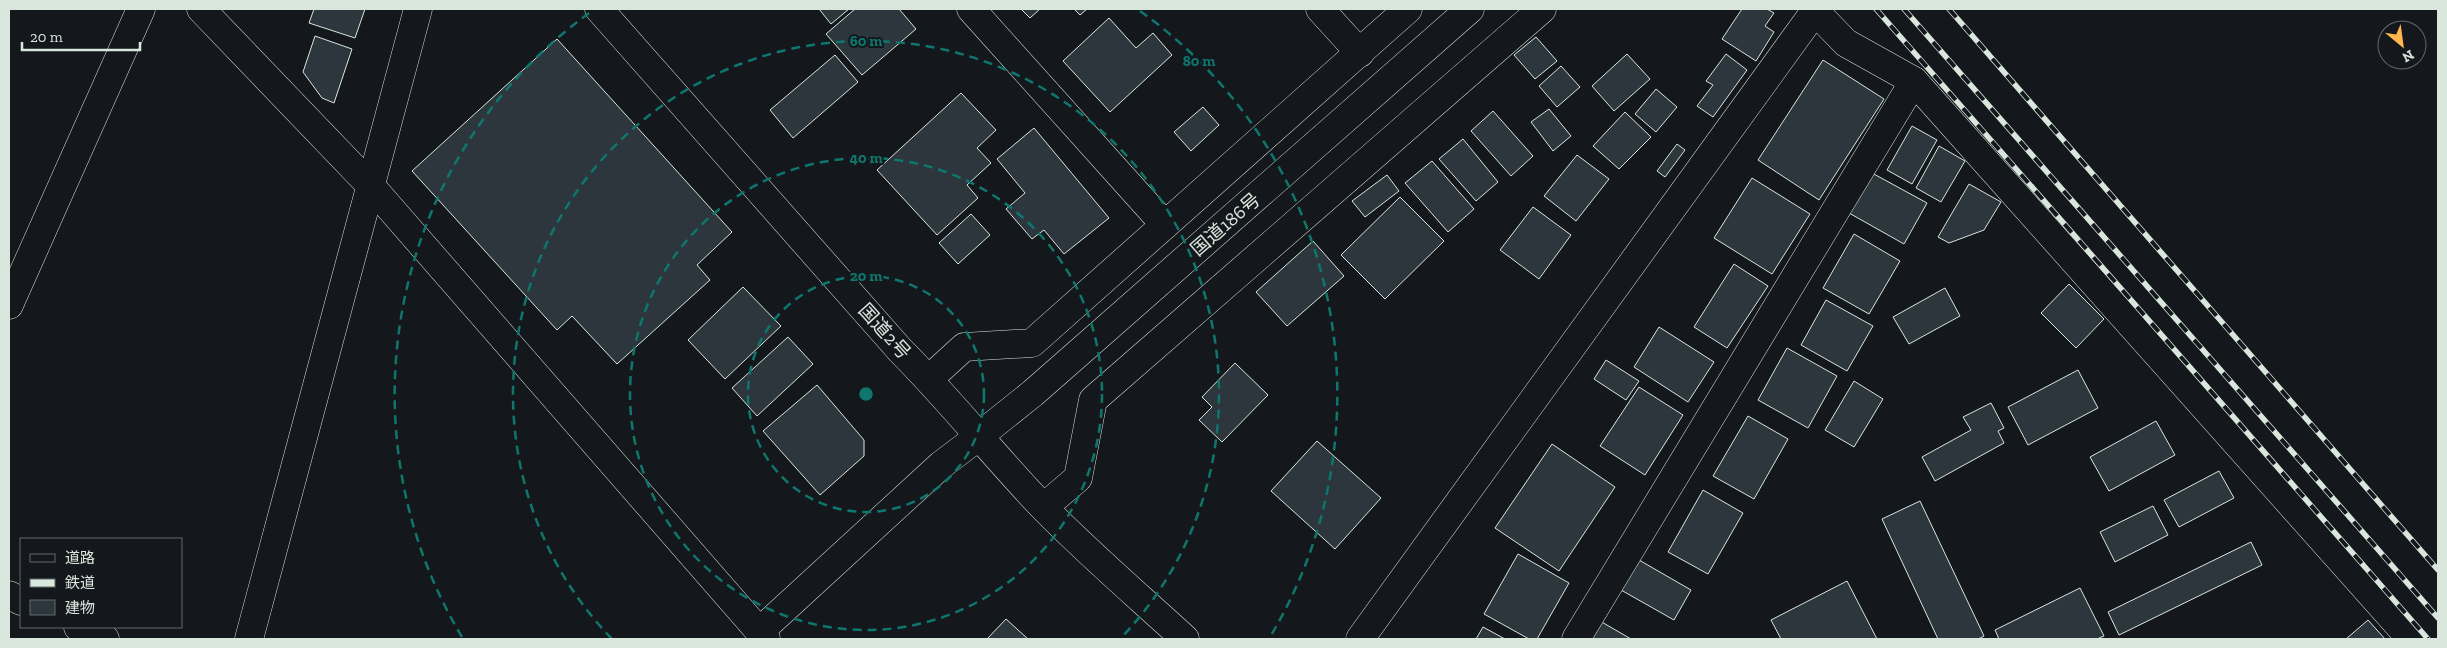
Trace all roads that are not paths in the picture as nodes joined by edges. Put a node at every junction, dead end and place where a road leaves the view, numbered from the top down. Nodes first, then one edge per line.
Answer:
1 (141, 9) edge
2 (201, 9) edge
3 (418, 9) edge
4 (599, 9) edge
5 (971, 9) edge
6 (1320, 9) edge
7 (1408, 9) edge
8 (1470, 9) edge
9 (1542, 9) edge
10 (1814, 10) edge
11 (1360, 53) junction
12 (1914, 81) junction
13 (370, 185) junction
14 (1165, 225) junction
15 (9, 305) edge
16 (930, 379) junction
17 (978, 437) junction
18 (1044, 507) junction
19 (80, 628) edge
20 (762, 636) edge
21 (105, 639) edge
22 (250, 639) edge
23 (1185, 639) edge
24 (1360, 639) edge
25 (1576, 639) edge
26 (2411, 639) edge

1 - 15 main road
2 - 13 main road
3 - 13 main road
4 - 16 main road, 国道2号
5 - 14 main road
6 - 11 main road
7 - 11 main road
8 - 17 main road, 国道186号
9 - 18 main road
10 - 12 main road
10 - 24 main road
11 - 14 main road
12 - 25 main road
12 - 26 main road
13 - 20 main road
13 - 22 main road
14 - 16 main road
16 - 17 main road, 国道2号
17 - 18 main road, 国道2号
17 - 20 main road, 国道186号
18 - 23 main road, 国道2号
19 - 21 main road

